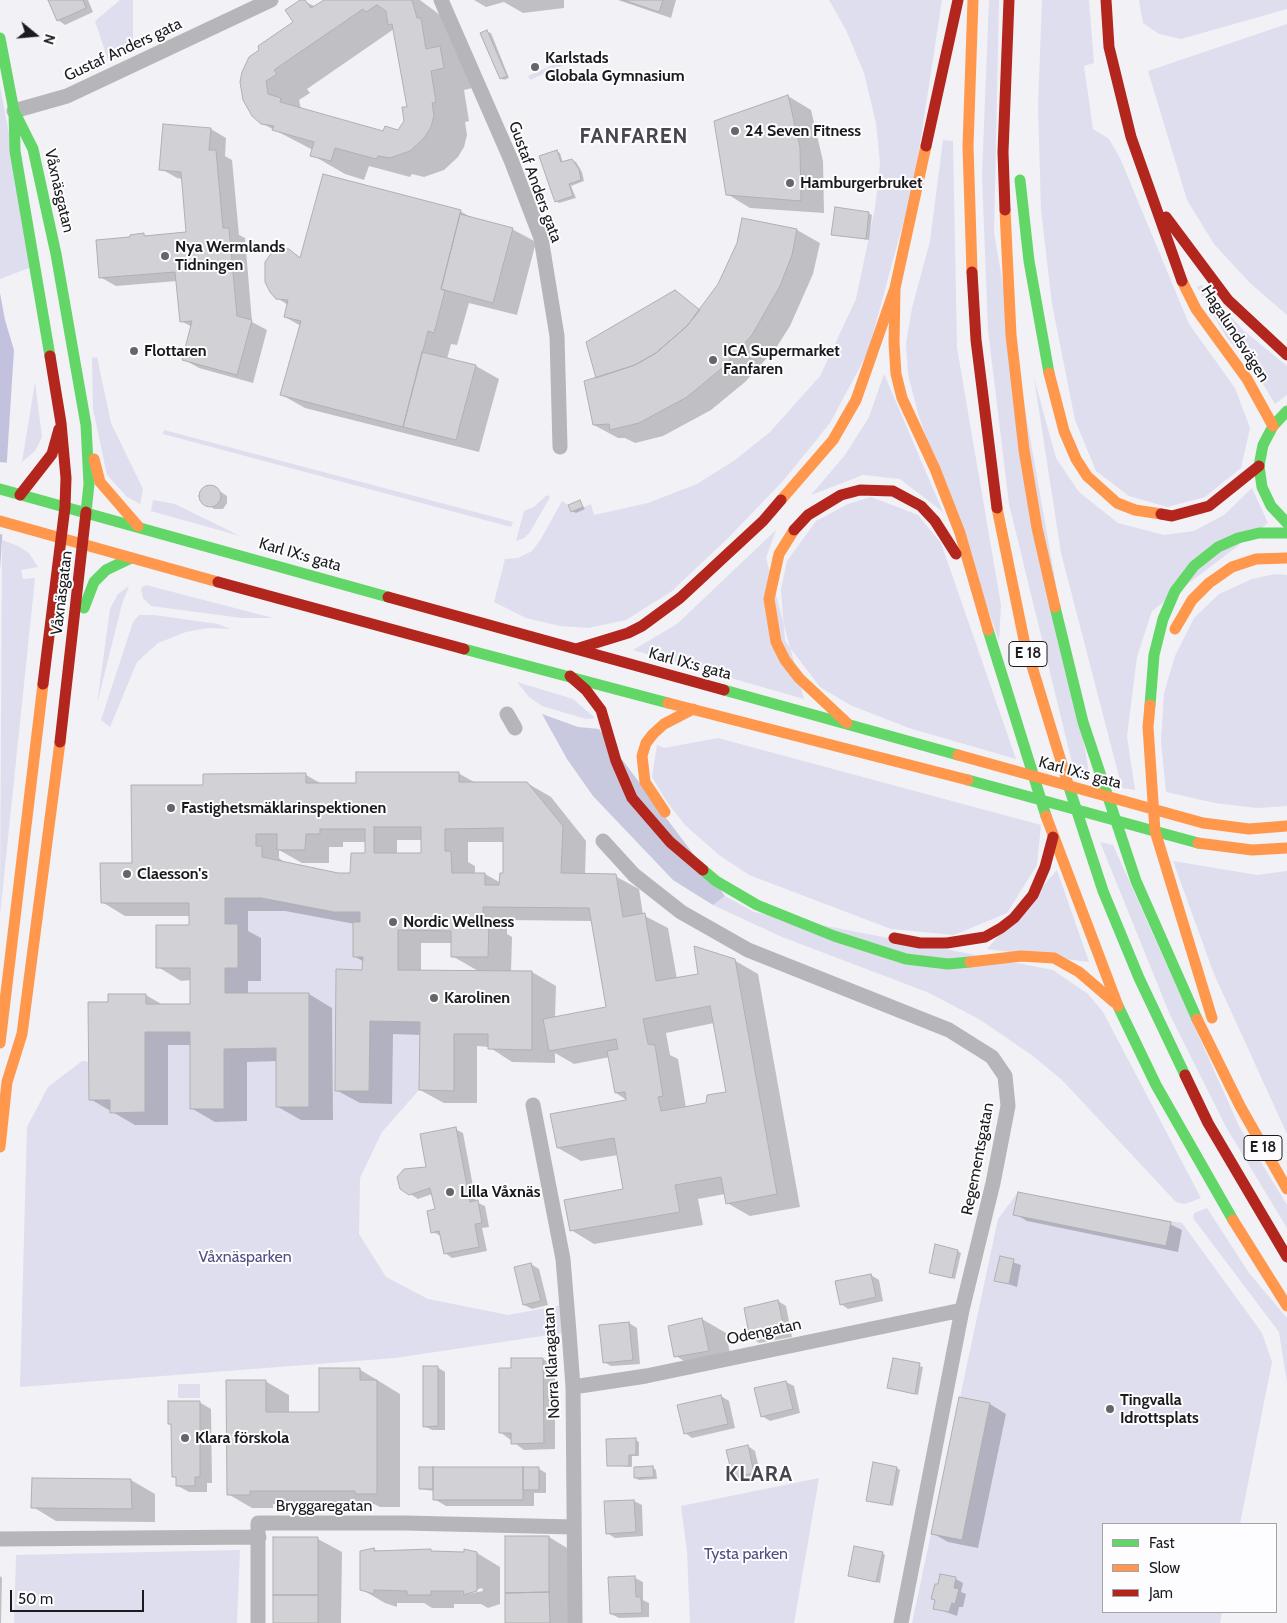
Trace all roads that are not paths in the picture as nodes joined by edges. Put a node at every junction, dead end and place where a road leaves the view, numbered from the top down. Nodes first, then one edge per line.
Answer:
1 (271, 0) edge
2 (441, 0) edge
3 (958, 0) edge
4 (973, 0) edge
5 (1009, 0) edge
6 (1106, 0) edge
7 (0, 38) edge
8 (1007, 60) junction
9 (14, 111) junction
10 (1015, 137) dead end
11 (1018, 165) dead end
12 (1154, 201) junction
13 (895, 288) junction
14 (1287, 355) edge
15 (1287, 412) edge
16 (61, 423) junction
17 (86, 425) junction
18 (1273, 426) junction
19 (560, 446) dead end
20 (1259, 466) junction
21 (0, 489) edge
22 (20, 495) junction
23 (65, 507) junction
24 (87, 512) junction
25 (0, 522) edge
26 (1287, 523) edge
27 (138, 527) junction
28 (1287, 533) edge
29 (60, 539) junction
30 (83, 545) junction
31 (131, 558) junction
32 (1287, 558) edge
33 (976, 590) junction
34 (73, 634) junction
35 (576, 649) junction
36 (1154, 673) junction
37 (570, 676) junction
38 (693, 709) junction
39 (507, 714) dead end
40 (848, 723) junction
41 (515, 728) dead end
42 (671, 818) dead end
43 (1287, 826) edge
44 (1053, 837) junction
45 (603, 841) dead end
46 (1287, 848) edge
47 (884, 935) dead end
48 (1117, 1004) junction
49 (0, 1043) edge
50 (8, 1082) junction
51 (532, 1105) dead end
52 (1240, 1106) junction
53 (0, 1147) edge
54 (1287, 1189) edge
55 (1287, 1257) edge
56 (1287, 1306) edge
57 (962, 1310) junction
58 (573, 1387) junction
59 (574, 1527) junction
60 (258, 1537) junction
61 (0, 1539) edge
62 (258, 1623) edge
63 (575, 1623) edge
64 (901, 1623) edge

1 - 9 street, Gustaf Anders gata
2 - 19 street, Gustaf Anders gata
3 - 13 main road
4 - 55 main road, E 18
5 - 8 main road, E 18
6 - 12 main road, Hagalundsvägen
7 - 9 main road, Våxnäsgatan
8 - 10 main road
8 - 52 main road, E 18
9 - 16 main road, Våxnäsgatan
9 - 17 main road, Våxnäsgatan
11 - 20 main road
12 - 14 main road, Hagalundsvägen
12 - 18 main road, Hagalundsvägen
13 - 33 main road
13 - 35 main road
15 - 18 main road
16 - 22 main road
16 - 23 main road, Våxnäsgatan
17 - 24 main road, Våxnäsgatan
17 - 27 main road
18 - 20 main road
20 - 26 main road
21 - 22 main road, Karl IX:s gata
22 - 23 main road, Karl IX:s gata
23 - 24 main road, Karl IX:s gata
23 - 29 main road, Våxnäsgatan
24 - 27 main road, Karl IX:s gata
24 - 30 main road, Våxnäsgatan
25 - 29 main road
27 - 35 main road, Karl IX:s gata
28 - 36 main road
29 - 30 main road
29 - 49 main road, Våxnäsgatan
30 - 31 main road
30 - 34 main road, Våxnäsgatan
31 - 34 main road
31 - 37 main road
32 - 36 main road
33 - 40 main road
33 - 44 main road
34 - 50 main road, Våxnäsgatan
35 - 40 main road, Karl IX:s gata
36 - 52 main road
37 - 38 main road
37 - 48 main road
38 - 42 main road
38 - 46 main road
39 - 41 street
40 - 43 main road, Karl IX:s gata
44 - 47 main road
44 - 48 main road
45 - 57 street, Regementsgatan
48 - 56 main road
49 - 50 main road, Våxnäsgatan
50 - 53 main road, Våxnäsgatan
51 - 58 street, Norra Klaragatan
52 - 54 main road, E 18
57 - 58 street, Odengatan
57 - 64 street, Regementsgatan
58 - 59 street, Norra Klaragatan
59 - 60 street, Bryggaregatan
59 - 63 street, Norra Klaragatan
60 - 61 street
60 - 62 street

